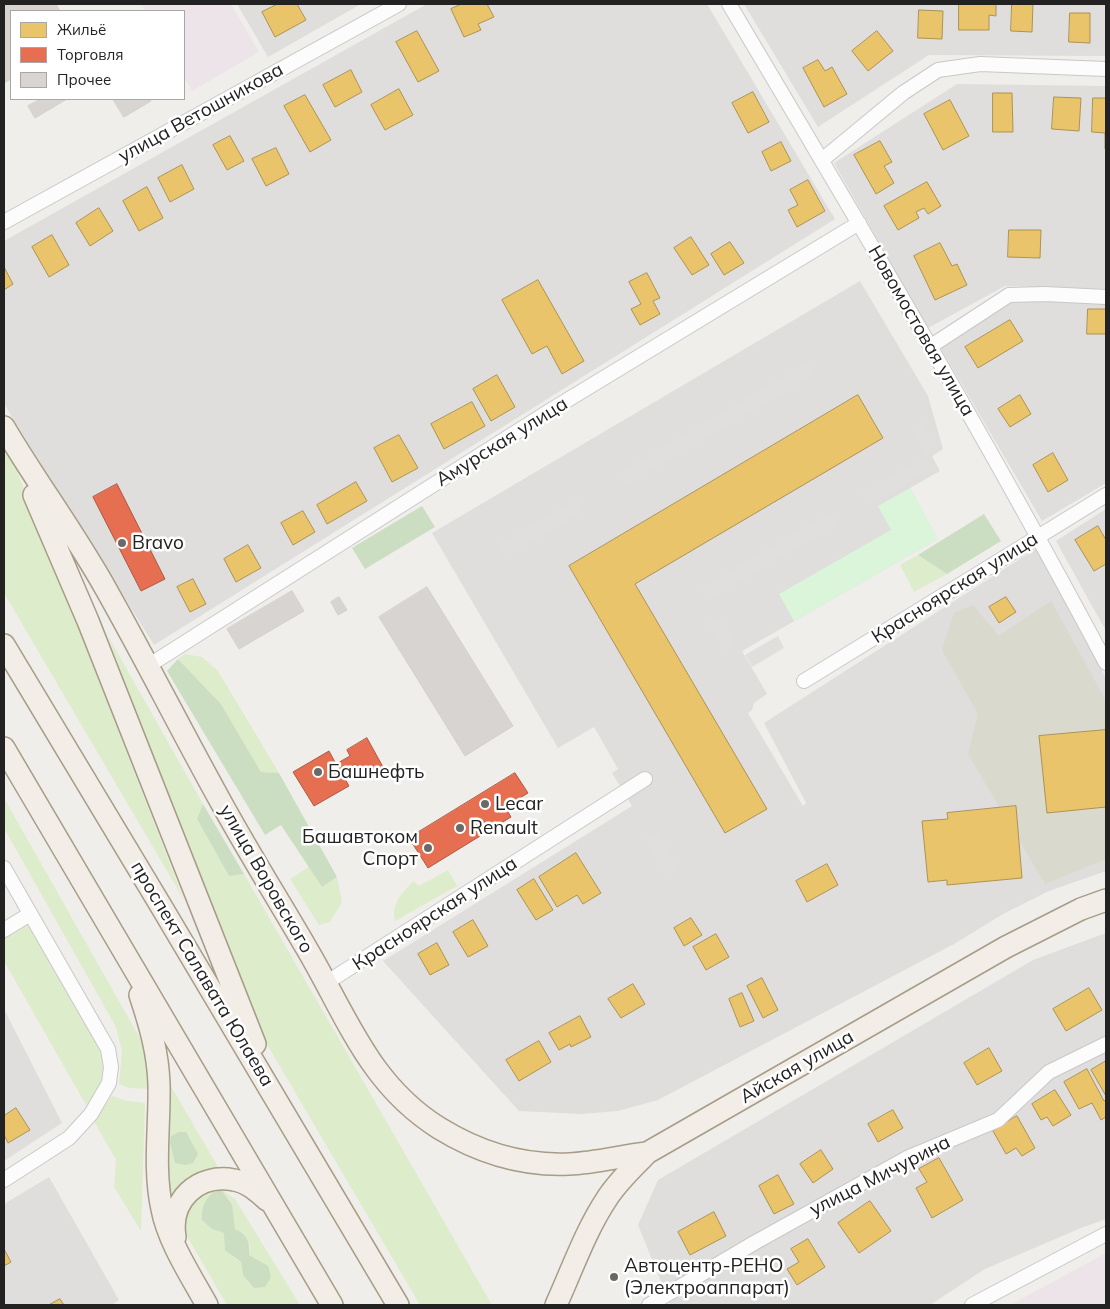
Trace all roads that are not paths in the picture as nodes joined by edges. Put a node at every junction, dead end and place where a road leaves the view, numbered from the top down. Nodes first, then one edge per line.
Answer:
1 (399, 4) edge
2 (729, 4) edge
3 (1106, 69) edge
4 (822, 160) junction
5 (4, 222) edge
6 (859, 223) junction
7 (1106, 297) edge
8 (931, 346) junction
9 (9, 435) edge
10 (1106, 495) edge
11 (1039, 536) junction
12 (4, 645) edge
13 (1106, 663) edge
14 (148, 666) junction
15 (804, 681) dead end
16 (4, 748) edge
17 (645, 780) dead end
18 (4, 868) edge
19 (1106, 900) edge
20 (30, 914) junction
21 (4, 930) edge
22 (124, 950) junction
23 (326, 983) junction
24 (1106, 1044) edge
25 (294, 1130) junction
26 (647, 1153) junction
27 (4, 1180) edge
28 (274, 1207) junction
29 (1106, 1234) edge
30 (178, 1249) junction
31 (207, 1305) edge
32 (332, 1305) edge
33 (398, 1305) edge
34 (556, 1305) edge
35 (649, 1305) edge
36 (972, 1305) edge

1 - 5 street, улица Ветошникова
2 - 4 street, Новомостовая улица
3 - 4 street
4 - 6 street, Новомостовая улица
6 - 8 street, Новомостовая улица
6 - 14 street, Амурская улица
7 - 8 street
8 - 11 street, Новомостовая улица
9 - 14 main road, улица Воровского
9 - 25 main road
10 - 11 street, Красноярская улица
11 - 13 street, Новомостовая улица
11 - 15 street, Красноярская улица
12 - 25 main road, проспект Салавата Юлаева
14 - 23 main road, улица Воровского
16 - 22 main road
17 - 23 street, Красноярская улица
18 - 20 street
19 - 26 main road, Айская улица
20 - 21 street
20 - 27 street
22 - 28 main road
22 - 30 main road
23 - 26 main road, улица Воровского
24 - 35 street, улица Мичурина
25 - 33 main road, проспект Салавата Юлаева
26 - 34 main road, Айская улица
28 - 30 main road
28 - 32 main road
29 - 36 street
30 - 31 main road

